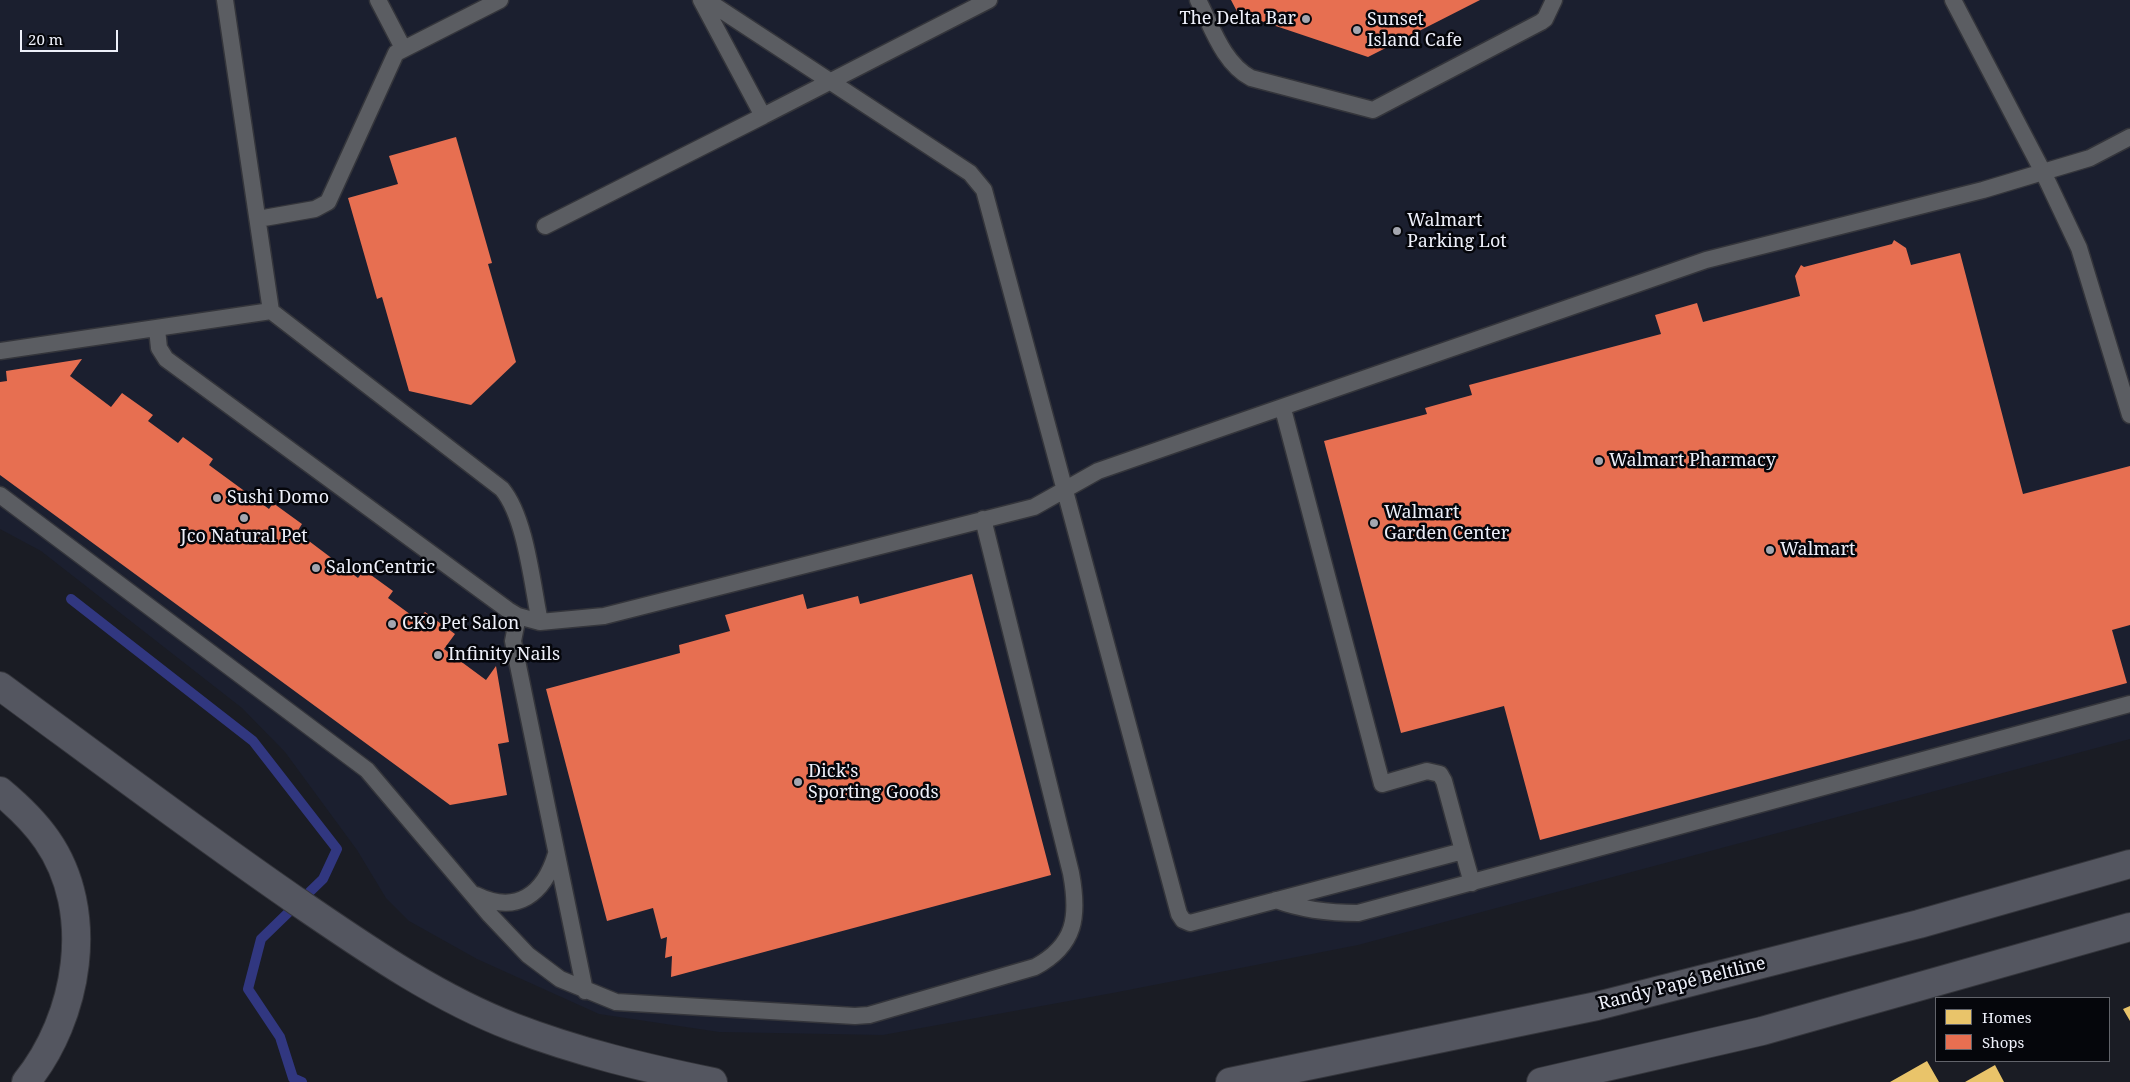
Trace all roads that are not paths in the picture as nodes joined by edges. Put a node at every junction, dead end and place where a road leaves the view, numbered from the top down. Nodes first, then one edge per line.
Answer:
1 (225, 0) edge
2 (378, 0) edge
3 (500, 0) edge
4 (701, 0) edge
5 (706, 0) edge
6 (988, 0) edge
7 (1198, 0) edge
8 (1554, 0) edge
9 (1953, 0) edge
10 (403, 48) junction
11 (830, 82) junction
12 (763, 116) junction
13 (2130, 137) edge
14 (2043, 172) junction
15 (258, 219) junction
16 (546, 226) dead end
17 (271, 311) junction
18 (157, 329) junction
19 (0, 351) edge
20 (1283, 409) junction
21 (2130, 415) edge
22 (1065, 490) junction
23 (0, 495) edge
24 (983, 519) junction
25 (518, 616) junction
26 (540, 622) junction
27 (0, 686) edge
28 (2130, 704) edge
29 (0, 791) edge
30 (1463, 851) junction
31 (557, 852) junction
32 (2130, 864) edge
33 (1472, 883) junction
34 (472, 893) junction
35 (1276, 900) junction
36 (2130, 927) edge
37 (585, 991) junction
38 (26, 1082) edge
39 (713, 1082) edge
40 (1230, 1082) edge
41 (1541, 1082) edge

1 - 15 lane
2 - 10 lane
3 - 10 lane
4 - 12 lane
5 - 11 lane
6 - 11 lane
7 - 8 lane
9 - 14 lane
10 - 15 lane
11 - 12 lane
11 - 22 lane
12 - 16 lane
13 - 14 lane
14 - 20 lane
14 - 21 lane
15 - 17 lane
17 - 18 lane
17 - 26 lane
18 - 19 lane
18 - 25 lane
20 - 22 lane
20 - 30 lane
22 - 24 lane
22 - 35 lane
23 - 34 lane
24 - 26 lane
24 - 37 lane
25 - 26 lane
25 - 31 lane
27 - 39 highway
28 - 33 lane
29 - 38 highway
30 - 33 lane
30 - 35 lane
31 - 34 lane
31 - 37 lane
32 - 40 highway, Randy Papé Beltline
33 - 35 lane
34 - 37 lane
36 - 41 highway

